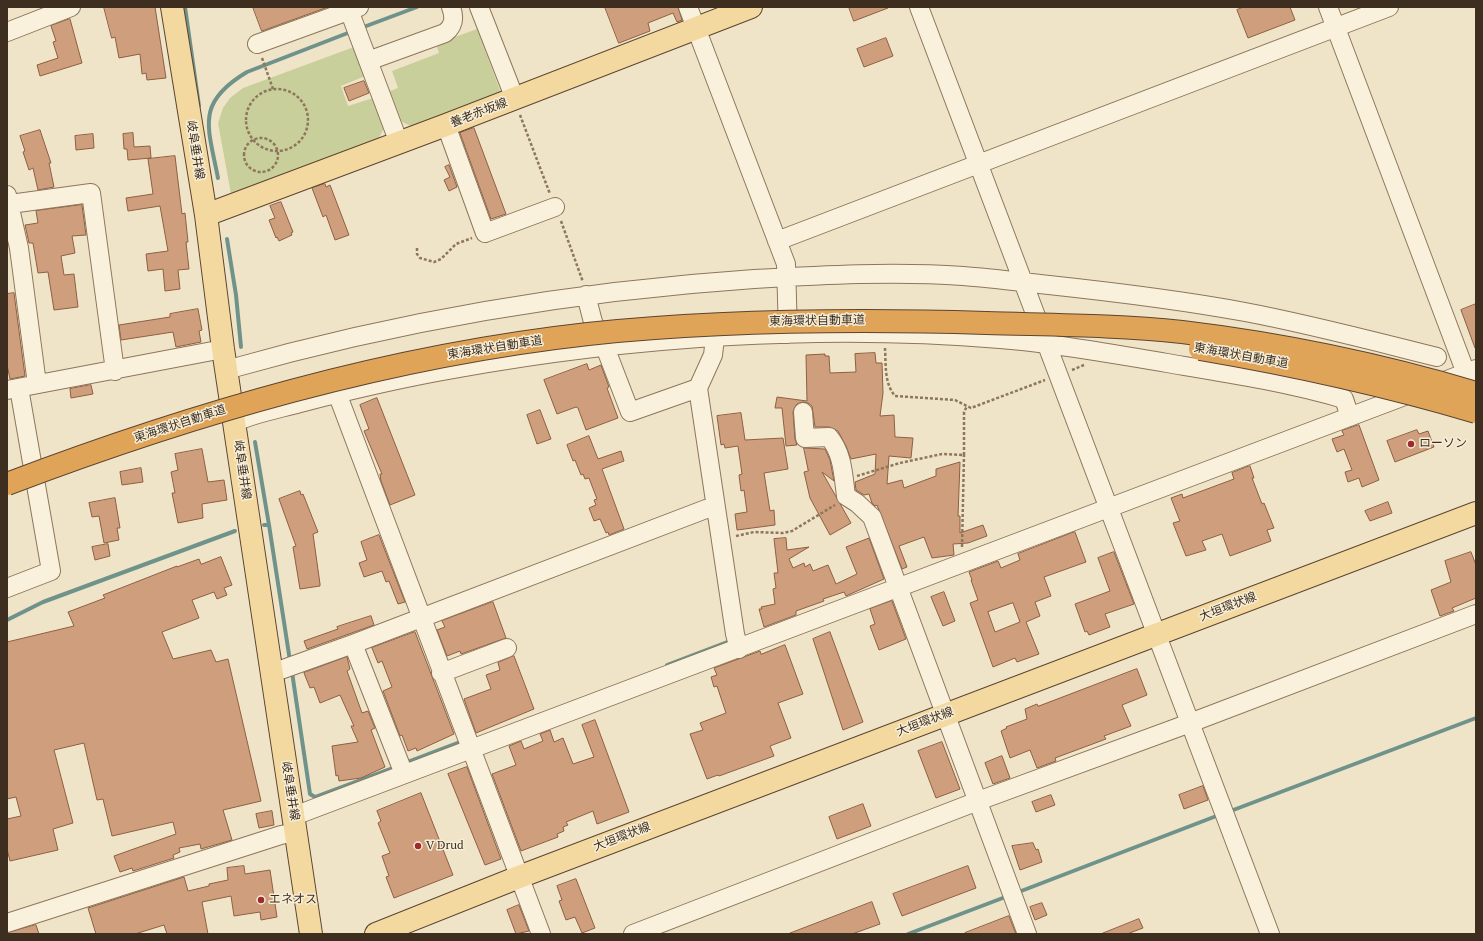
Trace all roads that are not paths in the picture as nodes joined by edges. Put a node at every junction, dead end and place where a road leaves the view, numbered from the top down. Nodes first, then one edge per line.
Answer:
1 (71, 7) edge
2 (172, 7) edge
3 (452, 7) edge
4 (479, 7) edge
5 (688, 7) edge
6 (751, 7) edge
7 (918, 7) edge
8 (1328, 7) edge
9 (1389, 7) edge
10 (355, 19) edge
11 (1335, 27) junction
12 (696, 28) junction
13 (7, 32) edge
14 (259, 51) road end
15 (368, 61) junction
16 (515, 99) junction
17 (446, 125) junction
18 (399, 143) junction
19 (977, 164) junction
20 (8, 200) edge
21 (555, 207) dead end
22 (206, 215) junction
23 (777, 241) junction
24 (787, 277) junction
25 (1023, 282) junction
26 (586, 296) junction
27 (1001, 324) junction
28 (1318, 327) junction
29 (788, 334) junction
30 (715, 338) junction
31 (1047, 344) junction
32 (605, 347) junction
33 (1437, 357) dead end
34 (224, 360) junction
35 (115, 371) junction
36 (1471, 371) edge
37 (37, 384) junction
38 (698, 388) junction
39 (1307, 388) junction
40 (13, 389) edge
41 (337, 393) junction
42 (1476, 393) edge
43 (1476, 400) edge
44 (803, 412) dead end
45 (1476, 412) edge
46 (1350, 417) junction
47 (235, 422) junction
48 (7, 484) edge
49 (1108, 507) junction
50 (716, 508) junction
51 (1476, 513) edge
52 (7, 588) edge
53 (898, 588) junction
54 (1476, 614) edge
55 (421, 618) junction
56 (1157, 634) junction
57 (353, 644) junction
58 (507, 648) dead end
59 (739, 649) junction
60 (272, 673) junction
61 (441, 673) junction
62 (946, 714) junction
63 (1190, 723) junction
64 (470, 750) junction
65 (404, 774) junction
66 (978, 801) junction
67 (295, 824) junction
68 (519, 877) junction
69 (7, 923) edge
70 (312, 934) edge
71 (376, 934) edge
72 (541, 934) edge
73 (634, 934) edge
74 (1027, 934) edge
75 (1270, 934) edge

1 - 13 street
2 - 22 main road, 岐阜垂井線
3 - 15 street
4 - 16 street
5 - 12 street
6 - 12 main road, 養老赤坂線
7 - 19 street
8 - 11 street
9 - 11 street
10 - 14 street
10 - 15 street
11 - 19 street
11 - 36 street
12 - 16 main road, 養老赤坂線
12 - 23 street
15 - 18 street
16 - 17 main road, 養老赤坂線
17 - 18 main road, 養老赤坂線
17 - 21 street
18 - 22 main road, 養老赤坂線
19 - 23 street
19 - 25 street
20 - 35 street
20 - 37 street
22 - 34 main road, 岐阜垂井線
23 - 24 street
24 - 25 street
24 - 26 street
24 - 29 street
25 - 28 street
25 - 31 street
26 - 32 street
26 - 34 street
27 - 42 highway, 東海環状自動車道, bridge
27 - 45 highway, 東海環状自動車道, bridge
27 - 48 highway, 東海環状自動車道, bridge
28 - 33 street
28 - 39 street
29 - 30 street
29 - 31 street
30 - 32 street
30 - 38 street
31 - 39 street
31 - 49 street
32 - 38 street
32 - 41 street
34 - 35 street
34 - 47 main road, 岐阜垂井線
35 - 37 street
36 - 43 street
36 - 46 street
37 - 40 street
38 - 50 street
39 - 46 street
40 - 52 street
41 - 47 street
41 - 55 street
44 - 53 street
46 - 49 street
47 - 60 main road, 岐阜垂井線
49 - 53 street
49 - 56 street
50 - 55 street
50 - 59 street
51 - 56 main road, 大垣環状線
53 - 59 street
53 - 62 street
54 - 63 street
55 - 57 street
55 - 61 street
56 - 62 main road, 大垣環状線
56 - 63 street
57 - 60 street
57 - 65 street
58 - 61 street
59 - 64 street
60 - 67 main road, 岐阜垂井線
61 - 64 street
62 - 66 street
62 - 68 main road, 大垣環状線
63 - 66 street
63 - 75 street
64 - 65 street
64 - 68 street
65 - 67 street
66 - 73 street
66 - 74 street
67 - 69 street
67 - 70 main road, 岐阜垂井線
68 - 71 main road, 大垣環状線
68 - 72 street

